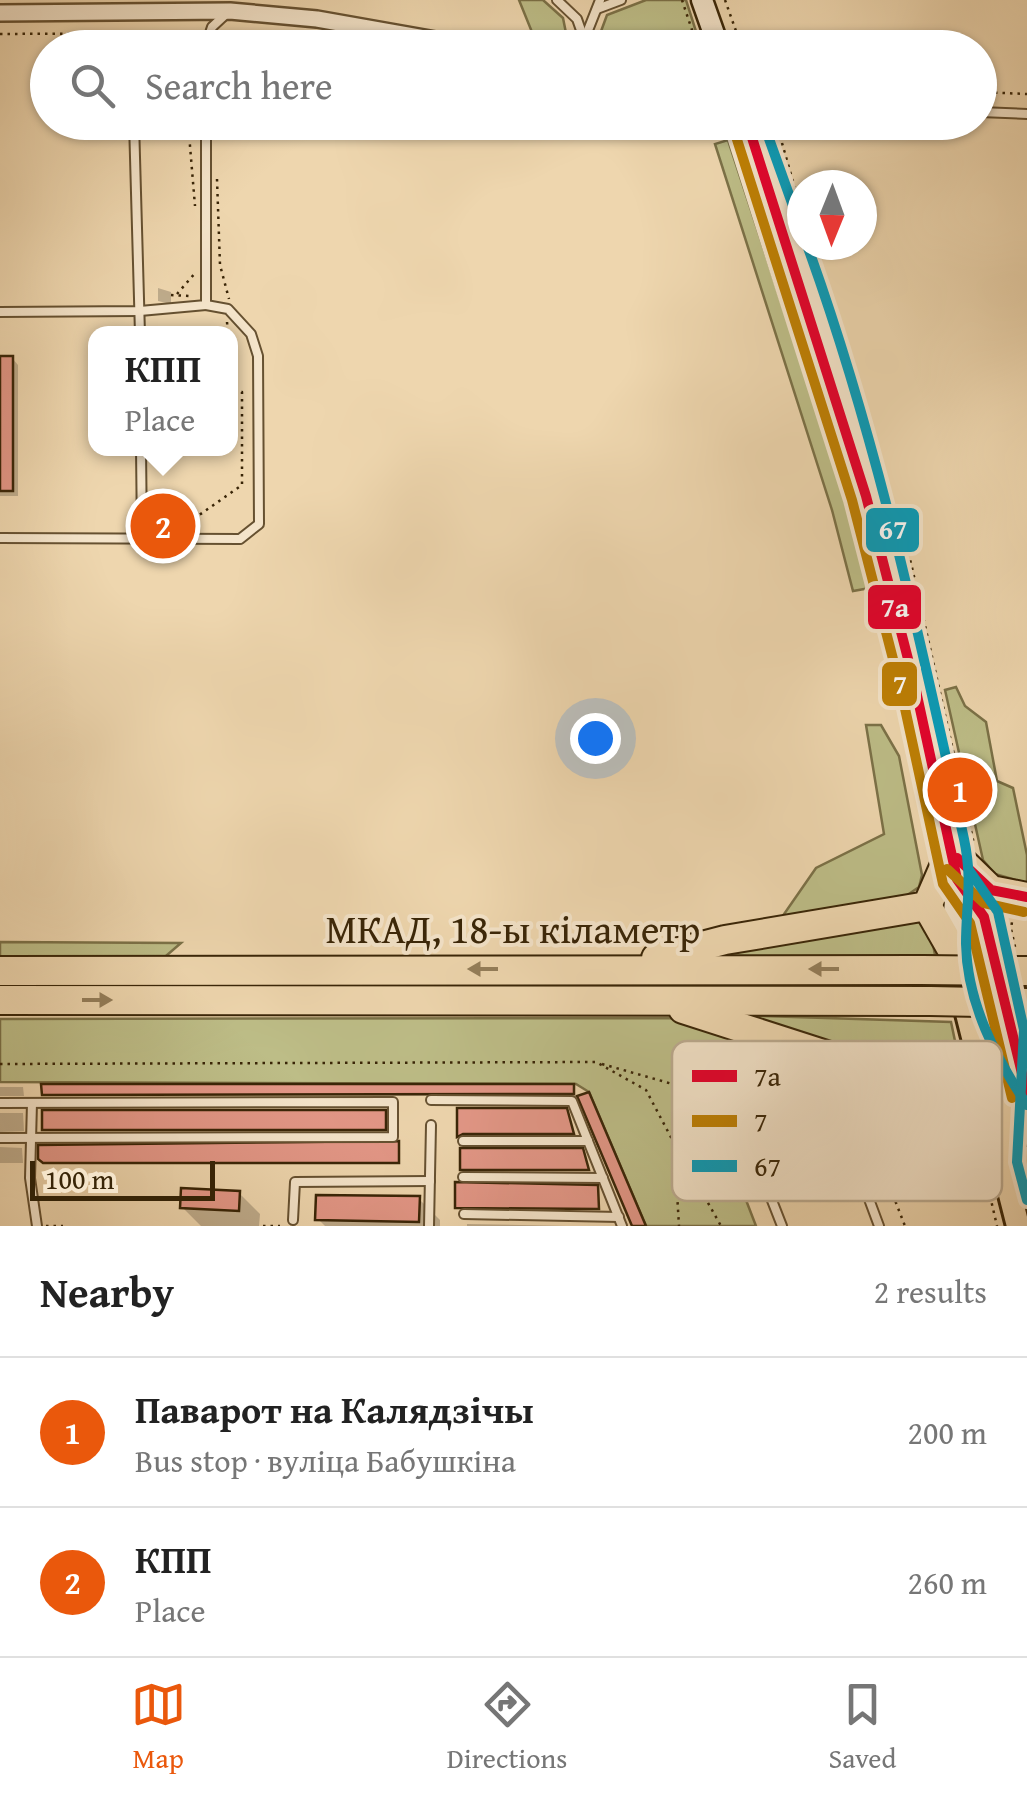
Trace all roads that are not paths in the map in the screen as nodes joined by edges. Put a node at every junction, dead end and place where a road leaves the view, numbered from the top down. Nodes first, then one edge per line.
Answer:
1 (558, 0) edge
2 (621, 0) edge
3 (702, 0) edge
4 (598, 5) edge
5 (230, 11) junction
6 (0, 14) edge
7 (711, 25) junction
8 (212, 30) edge
9 (379, 30) edge
10 (581, 30) edge
11 (586, 30) edge
12 (710, 30) edge
13 (713, 30) edge
14 (997, 113) edge
15 (1027, 114) edge
16 (135, 140) edge
17 (206, 140) edge
18 (754, 140) edge
19 (763, 140) edge
20 (760, 158) junction
21 (206, 305) junction
22 (140, 311) junction
23 (0, 312) edge
24 (140, 326) edge
25 (141, 456) edge
26 (0, 538) edge
27 (142, 538) junction
28 (954, 865) junction
29 (1019, 896) edge
30 (926, 906) junction
31 (984, 916) junction
32 (951, 948) junction
33 (580, 968) junction
34 (0, 971) edge
35 (1027, 971) edge
36 (0, 1000) edge
37 (652, 1000) junction
38 (1027, 1003) edge
39 (1009, 1033) joint
40 (738, 1040) joint
41 (742, 1041) edge
42 (974, 1041) edge
43 (1016, 1094) edge
44 (431, 1100) dead end
45 (0, 1103) edge
46 (32, 1103) junction
47 (431, 1126) dead end
48 (1027, 1133) edge
49 (0, 1138) edge
50 (31, 1138) junction
51 (463, 1141) dead end
52 (588, 1141) junction
53 (1002, 1163) joint
54 (463, 1177) dead end
55 (604, 1178) junction
56 (430, 1181) junction
57 (772, 1201) edge
58 (870, 1201) edge
59 (464, 1214) dead end
60 (293, 1220) dead end
61 (620, 1221) edge
62 (37, 1226) edge
63 (429, 1226) edge
64 (782, 1226) edge
65 (879, 1226) edge
66 (1018, 1226) edge

1 - 10 lane
2 - 4 lane
3 - 7 street
4 - 11 lane
5 - 6 street
5 - 8 lane
5 - 9 street
7 - 12 street
7 - 13 street
14 - 15 lane
16 - 22 lane
17 - 21 lane
18 - 20 street
19 - 20 street
20 - 28 street
21 - 22 lane
21 - 27 lane
22 - 23 lane
22 - 24 lane
25 - 27 lane
26 - 27 lane
28 - 29 highway
28 - 30 highway
28 - 31 street
28 - 32 street
29 - 31 highway
30 - 32 highway
30 - 33 highway
31 - 39 main road
32 - 42 main road
33 -> 34 highway, МКАД, 18-ы кіламетр
35 -> 33 highway, МКАД, 18-ы кіламетр, bridge
36 -> 37 highway, МКАД, 18-ы кіламетр
37 - 38 highway, МКАД, 18-ы кіламетр, bridge
37 - 40 highway
39 - 43 highway
40 - 41 highway
43 - 48 main road
43 - 53 main road
44 - 52 lane
45 - 46 lane
46 - 50 lane
46 - 50 lane
47 - 56 lane
49 - 50 lane
50 - 62 lane
51 - 52 lane
52 - 55 lane
53 - 66 main road
54 - 55 lane
55 - 61 lane
56 - 60 lane
56 - 63 lane
57 - 64 lane
58 - 65 lane
59 - 61 lane

